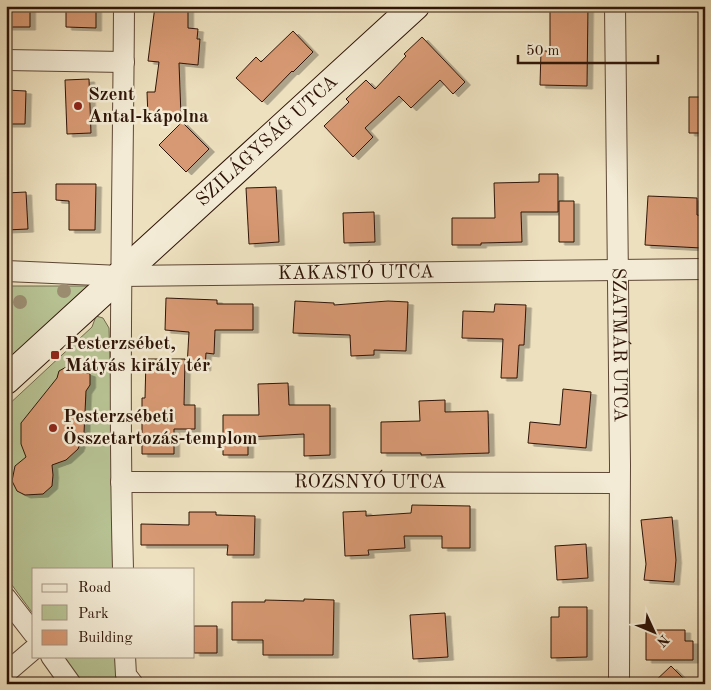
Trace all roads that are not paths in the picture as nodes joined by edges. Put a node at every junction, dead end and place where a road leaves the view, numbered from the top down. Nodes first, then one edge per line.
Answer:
1 (124, 6) edge
2 (415, 6) edge
3 (615, 6) edge
4 (6, 60) edge
5 (124, 62) junction
6 (705, 269) edge
7 (617, 270) junction
8 (6, 271) edge
9 (121, 276) junction
10 (6, 380) edge
11 (120, 482) junction
12 (619, 483) junction
13 (123, 568) edge
14 (6, 598) edge
15 (32, 631) edge
16 (32, 651) edge
17 (52, 658) edge
18 (125, 658) edge
19 (6, 673) edge
20 (71, 684) edge
21 (133, 684) edge
22 (619, 684) edge

1 - 5 street
2 - 9 street, SZILÁGYSÁG UTCA
3 - 7 street, SZATMÁR UTCA
4 - 5 street
5 - 9 street
6 - 7 street, KAKASTÓ UTCA
7 - 9 street, KAKASTÓ UTCA
7 - 12 street, SZATMÁR UTCA
8 - 9 street, KAKASTÓ UTCA
9 - 10 street, SZILÁGYSÁG UTCA
9 - 11 street
11 - 12 street, ROZSNYÓ UTCA
11 - 13 street
12 - 22 street, SZATMÁR UTCA
14 - 15 street
16 - 19 street
17 - 20 street
18 - 21 street

